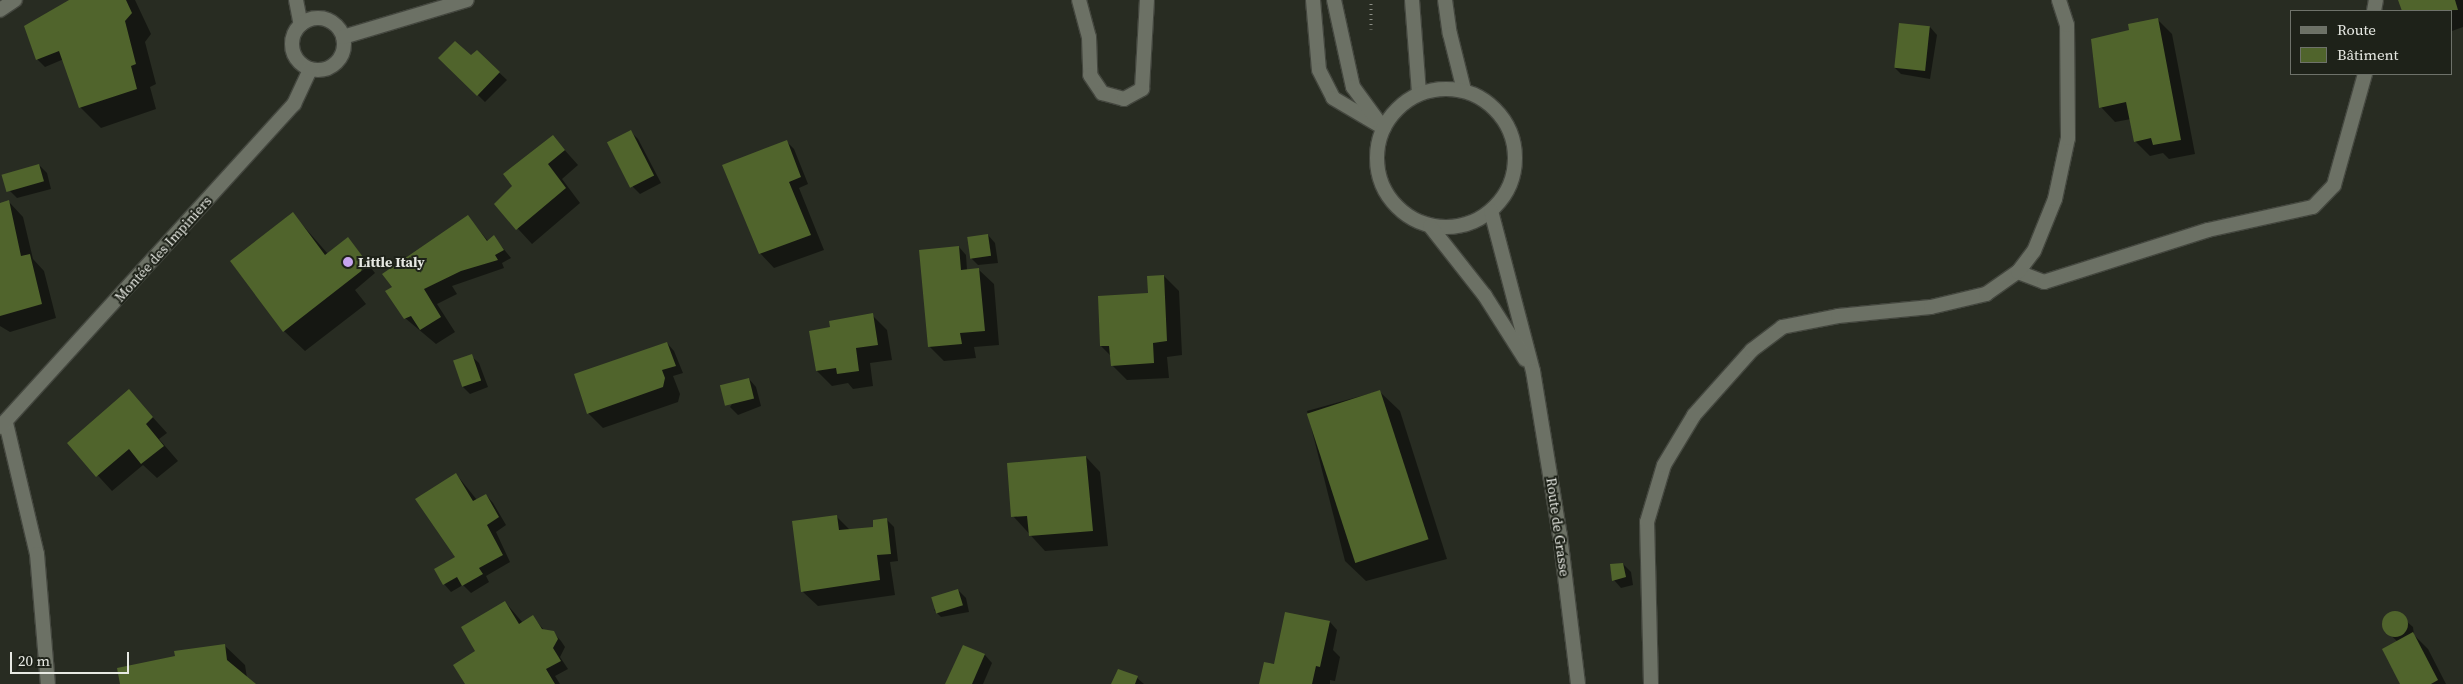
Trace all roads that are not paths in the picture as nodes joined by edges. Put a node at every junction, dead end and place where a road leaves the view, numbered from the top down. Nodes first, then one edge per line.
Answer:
1 (15, 0) edge
2 (296, 0) edge
3 (467, 0) edge
4 (1079, 0) edge
5 (1147, 0) edge
6 (1313, 0) edge
7 (1334, 0) edge
8 (1412, 0) edge
9 (1445, 0) edge
10 (2058, 0) edge
11 (0, 10) edge
12 (301, 25) junction
13 (342, 37) junction
14 (310, 69) junction
15 (2365, 75) edge
16 (1464, 90) junction
17 (1419, 94) junction
18 (1384, 128) junction
19 (1491, 211) junction
20 (1430, 226) junction
21 (2018, 272) junction
22 (1533, 371) junction
23 (3, 425) edge
24 (48, 684) edge
25 (1578, 684) edge
26 (1651, 684) edge

1 - 11 street
2 - 12 street
3 - 13 street
4 - 5 street
6 - 18 street
7 - 18 street
8 - 17 street
9 - 16 street
10 - 21 street
12 - 13 street
12 - 14 street
13 - 14 street
14 - 23 street, Montée des Impiniers
15 - 21 street
16 - 17 street
16 - 19 street
17 - 18 street
18 - 20 street
19 - 20 street
19 - 22 street, Route de Grasse
20 - 22 street, Route de Grasse
21 - 26 street
22 - 25 street, Route de Grasse
23 - 24 street, Montée des Impiniers

